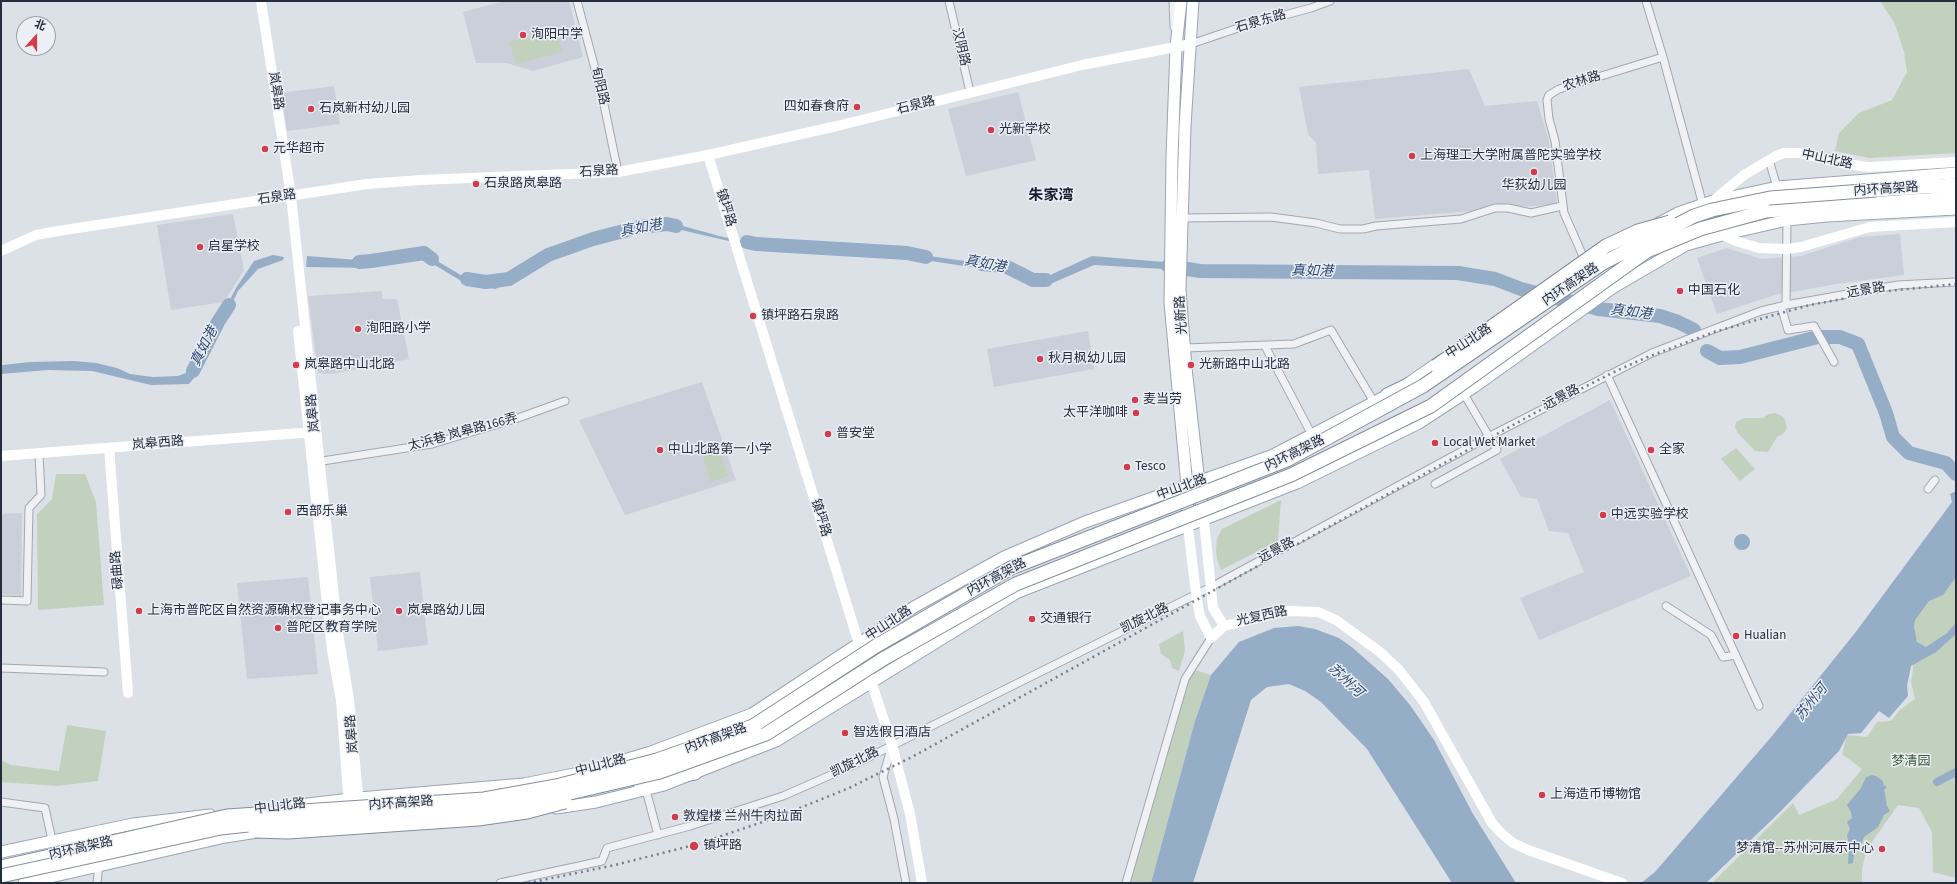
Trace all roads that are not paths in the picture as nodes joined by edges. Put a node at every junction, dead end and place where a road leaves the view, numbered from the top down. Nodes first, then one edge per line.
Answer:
1 (255, 1) edge
2 (261, 1) edge
3 (577, 1) edge
4 (949, 1) edge
5 (1173, 1) edge
6 (1182, 1) edge
7 (1193, 1) edge
8 (1330, 1) edge
9 (1646, 1) edge
10 (1191, 44) junction
11 (1176, 47) junction
12 (1663, 57) junction
13 (970, 92) junction
14 (708, 155) junction
15 (1769, 160) junction
16 (1956, 162) edge
17 (618, 172) junction
18 (1956, 173) edge
19 (1956, 185) edge
20 (1777, 187) junction
21 (288, 196) junction
22 (1956, 198) edge
23 (1709, 205) junction
24 (1562, 206) junction
25 (1956, 209) edge
26 (1182, 218) junction
27 (1787, 220) junction
28 (1956, 222) edge
29 (1176, 232) junction
30 (1717, 236) junction
31 (1787, 249) junction
32 (1, 251) edge
33 (1587, 267) junction
34 (1176, 271) junction
35 (1956, 282) edge
36 (1783, 306) junction
37 (1265, 346) junction
38 (1184, 348) junction
39 (1834, 362) dead end
40 (1607, 375) junction
41 (1464, 394) junction
42 (1387, 395) junction
43 (565, 401) dead end
44 (1374, 402) junction
45 (312, 432) junction
46 (1312, 435) junction
47 (1490, 436) junction
48 (109, 448) junction
49 (39, 454) junction
50 (1, 456) edge
51 (315, 463) junction
52 (1935, 480) dead end
53 (1200, 481) junction
54 (1435, 484) dead end
55 (1188, 486) junction
56 (1928, 489) dead end
57 (1204, 521) junction
58 (1188, 527) junction
59 (1211, 587) junction
60 (1196, 594) junction
61 (1, 600) edge
62 (1666, 606) dead end
63 (1224, 626) junction
64 (1211, 638) junction
65 (859, 644) junction
66 (1736, 655) junction
67 (1, 668) edge
68 (104, 672) dead end
69 (872, 682) junction
70 (128, 693) dead end
71 (1759, 706) dead end
72 (892, 745) junction
73 (695, 773) joint
74 (643, 787) junction
75 (354, 798) junction
76 (1, 802) edge
77 (355, 826) junction
78 (221, 828) junction
79 (102, 830) junction
80 (658, 835) junction
81 (52, 840) junction
82 (81, 849) junction
83 (1, 852) edge
84 (1, 857) edge
85 (99, 865) junction
86 (1, 867) edge
87 (1, 876) edge
88 (24, 883) edge
89 (97, 883) edge
90 (500, 883) edge
91 (906, 883) edge
92 (922, 883) edge
93 (1126, 883) edge
94 (1622, 883) edge

1 - 21 main road, 岚皋路
2 - 21 main road, 岚皋路
3 - 17 street, 旬阳路
4 - 13 street, 汉阴路
5 - 11 street, 光新路
6 - 11 main road, 光新路
7 - 10 main road, 光新路
8 - 10 street, 石泉东路
9 - 12 street
10 - 11 main road, 石泉路
10 - 26 main road, 光新路
11 - 13 main road, 石泉路
11 - 29 main road, 光新路
12 - 23 street
12 - 24 street, 农林路
13 - 14 main road, 石泉路
14 - 17 main road, 石泉路
14 - 65 main road, 镇坪路
15 - 16 main road, 中山北路
15 - 20 street
15 - 23 main road, 中山北路
17 - 21 main road, 石泉路
18 - 20 main road, 中山北路
19 - 23 highway, 内环高架路, bridge
20 - 23 main road, 中山北路
21 - 32 main road, 石泉路
21 - 45 main road, 岚皋路
22 - 78 highway, 内环高架路, bridge
23 - 30 street
23 - 33 main road, 中山北路
23 - 42 highway, bridge
23 - 82 highway, 内环高架路, bridge
24 - 26 street
24 - 33 street, 农林路
25 - 27 main road
26 - 29 main road, 光新路
27 - 30 main road
27 - 31 street
28 - 31 main road
29 - 34 main road, 光新路
30 - 31 main road
30 - 41 main road
31 - 36 street
33 - 42 main road, 中山北路
34 - 38 main road, 光新路
34 - 55 main road, 光新路
35 - 36 street, 远景路
36 - 39 street
36 - 40 street, 远景路
37 - 38 street
37 - 44 street
37 - 46 street
38 - 53 main road, 光新路
40 - 47 street, 远景路
40 - 66 street
41 - 47 street
41 - 57 main road
42 - 44 main road, 中山北路
43 - 51 street, 太浜巷 岚皋路166弄
44 - 46 main road, 中山北路
45 - 48 main road, 岚皋西路
45 - 51 main road, 岚皋路
46 - 53 main road, 中山北路
47 - 54 street
47 - 59 street, 远景路
48 - 49 main road, 岚皋西路
48 - 70 main road, 碌曲路
49 - 50 main road, 岚皋西路
49 - 61 street
51 - 75 main road, 岚皋路
52 - 56 street
53 - 55 main road, 中山北路
53 - 57 main road, 光新路
55 - 58 main road, 光新路
55 - 65 main road, 中山北路
57 - 58 main road
57 - 59 main road, 光新路
58 - 60 main road, 光新路
58 - 69 main road
59 - 60 street, 远景路
59 - 63 main road, 光新路
60 - 64 main road, 光新路
60 - 72 street, 凯旋北路
62 - 66 street
63 - 64 main road, 光复西路
63 - 94 main road, 光复西路
64 - 93 street, 光复西路
65 - 69 main road, 镇坪路
65 - 75 main road, 中山北路
66 - 71 street
67 - 68 street
69 - 72 main road, 镇坪路
69 - 73 main road
72 - 80 street, 凯旋北路
72 - 91 street
72 - 92 main road, 镇坪路
73 - 74 highway
74 - 77 main road, 中山北路
74 - 78 highway, bridge
74 - 80 street
75 - 77 main road, 岚皋路
75 - 79 main road, 中山北路
76 - 81 street
77 - 85 main road, 中山北路
78 - 87 highway, 内环高架路, bridge
79 - 81 main road, 中山北路
79 - 85 street
80 - 90 street, 凯旋北路
81 - 83 main road, 中山北路
82 - 84 highway
82 - 86 highway, 内环高架路
85 - 88 main road, 中山北路
85 - 89 street

